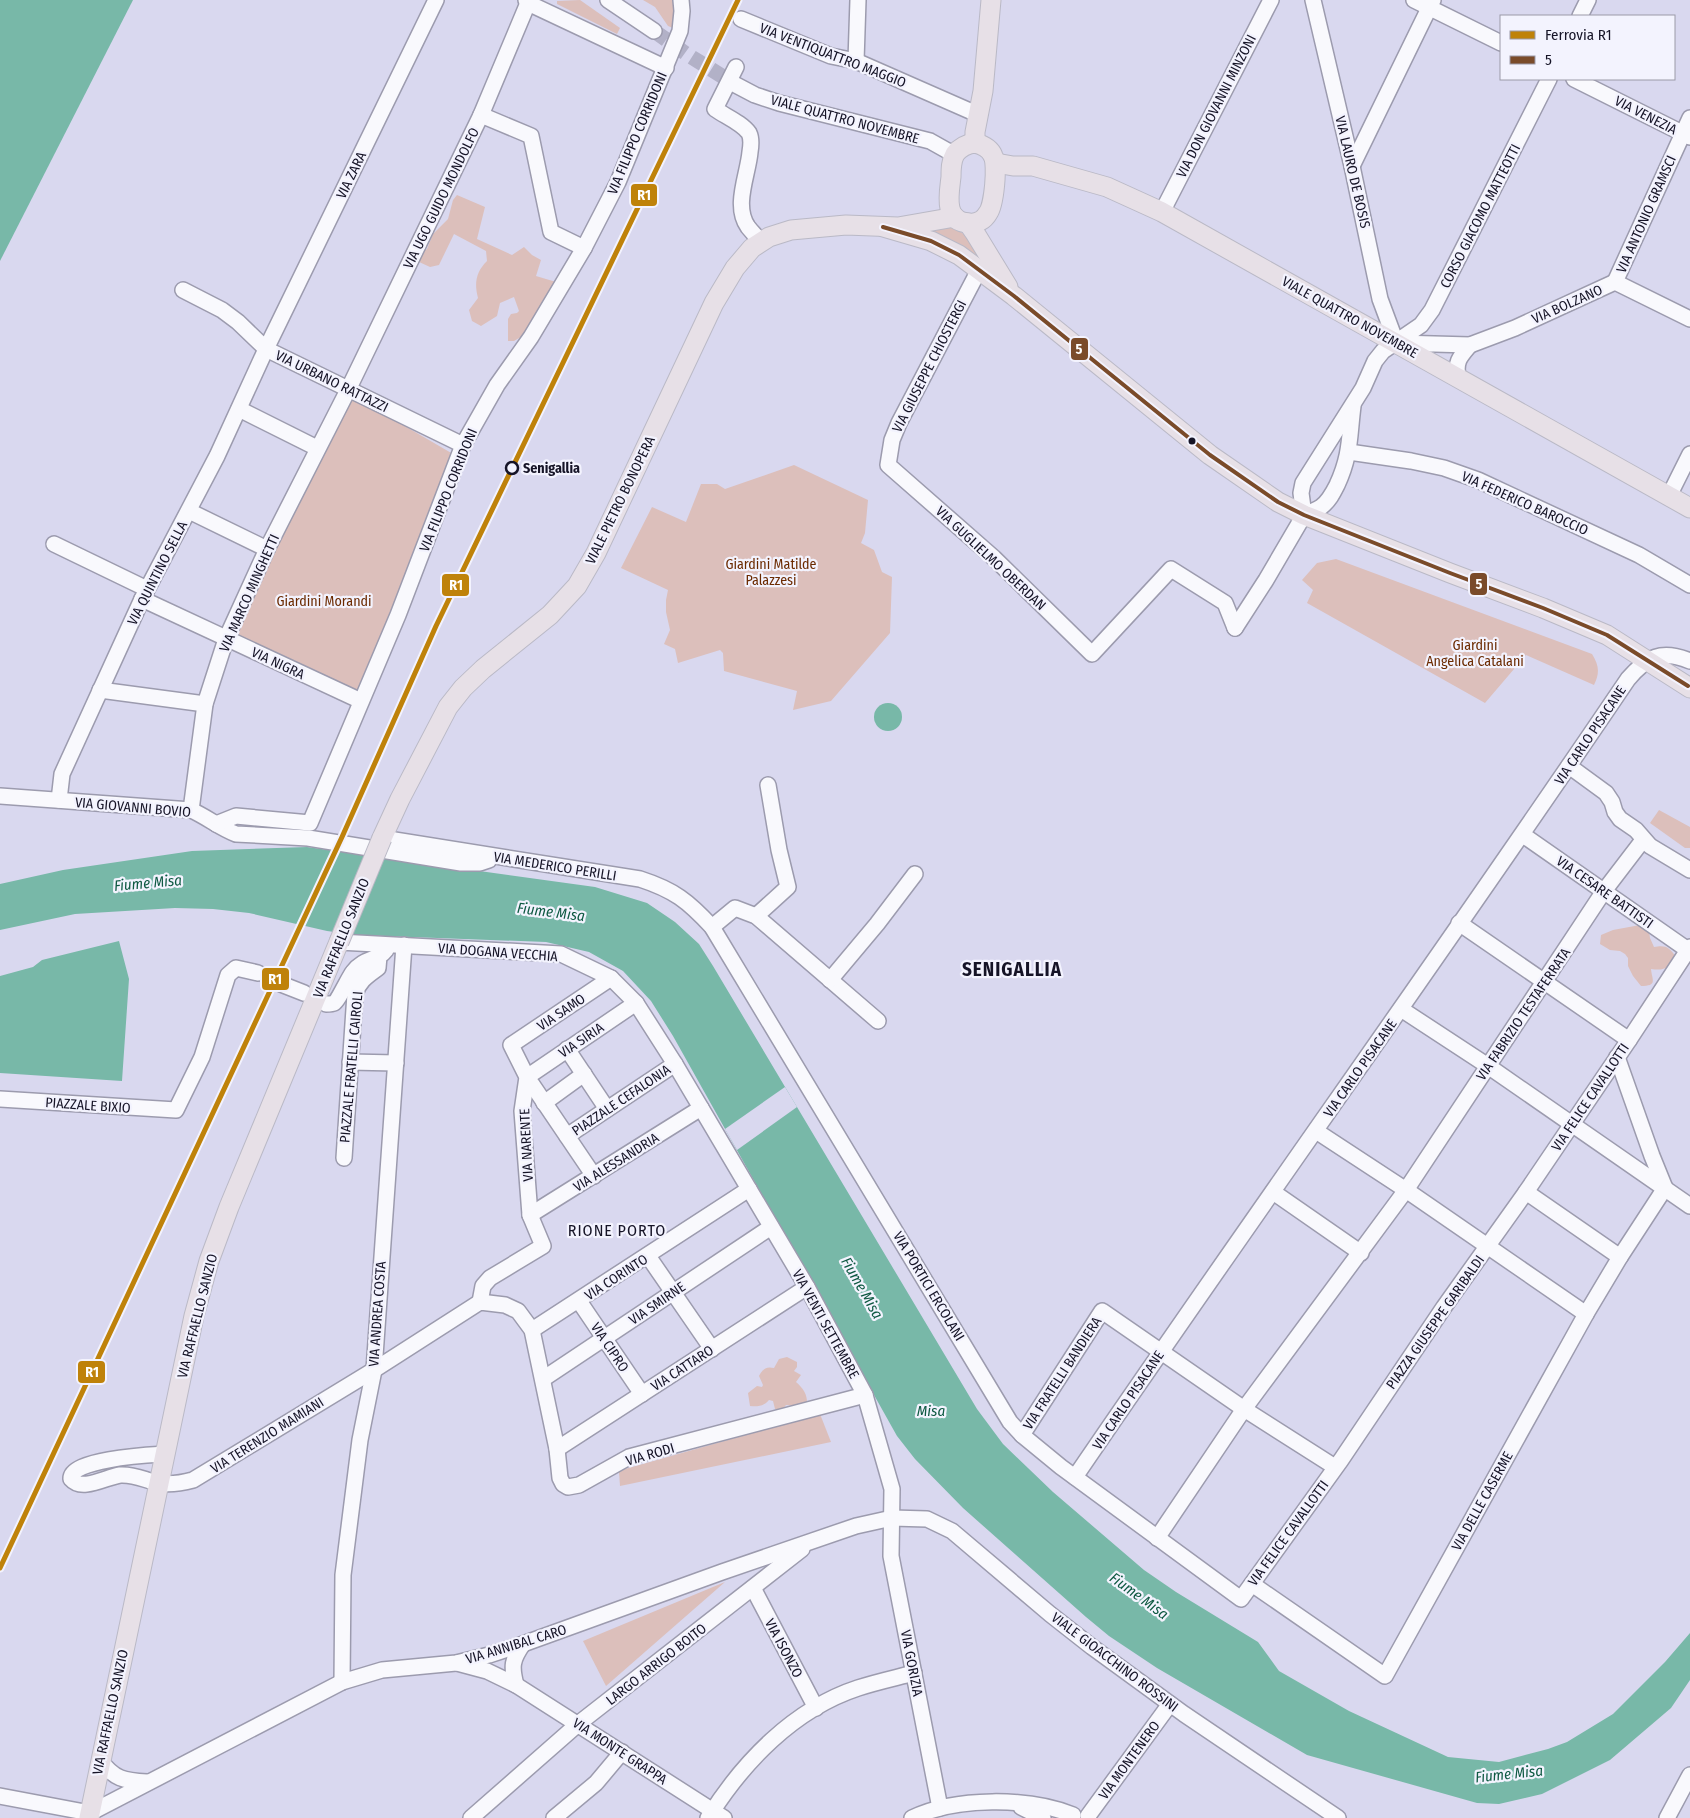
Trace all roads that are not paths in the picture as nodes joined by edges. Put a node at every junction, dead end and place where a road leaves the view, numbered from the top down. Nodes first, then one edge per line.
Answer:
1 (436, 0) edge
2 (608, 0) edge
3 (681, 0) edge
4 (858, 0) edge
5 (991, 0) edge
6 (1271, 0) edge
7 (1313, 0) edge
8 (1414, 0) edge
9 (1588, 0) edge
10 (527, 2) edge
11 (1431, 4) edge
12 (1580, 15) edge
13 (742, 19) dead end
14 (654, 31) tunnel mouth
15 (1500, 42) edge
16 (856, 60) junction
17 (736, 67) dead end
18 (666, 68) junction
19 (1548, 80) edge
20 (1576, 80) edge
21 (736, 85) tunnel mouth
22 (481, 115) junction
23 (979, 115) junction
24 (1690, 118) edge
25 (1686, 135) edge
26 (975, 144) junction
27 (955, 155) junction
28 (996, 162) junction
29 (1352, 166) junction
30 (949, 190) junction
31 (1162, 212) junction
32 (961, 220) junction
33 (902, 226) junction
34 (883, 227) junction
35 (761, 242) junction
36 (584, 248) junction
37 (979, 270) junction
38 (1615, 282) junction
39 (183, 290) dead end
40 (1014, 296) junction
41 (1690, 319) edge
42 (1396, 342) junction
43 (1470, 346) junction
44 (266, 349) junction
45 (1458, 377) junction
46 (348, 390) junction
47 (1353, 404) junction
48 (239, 409) junction
49 (463, 445) junction
50 (317, 448) junction
51 (1349, 452) junction
52 (1690, 454) edge
53 (888, 465) joint
54 (1669, 496) junction
55 (1690, 508) edge
56 (189, 511) junction
57 (1304, 515) junction
58 (54, 544) dead end
59 (267, 549) junction
60 (1690, 585) edge
61 (144, 594) junction
62 (226, 639) junction
63 (1647, 660) junction
64 (1690, 661) edge
65 (1690, 688) edge
66 (100, 690) junction
67 (361, 701) junction
68 (205, 704) junction
69 (1569, 766) junction
70 (768, 785) dead end
71 (0, 796) edge
72 (59, 800) junction
73 (191, 810) junction
74 (216, 824) junction
75 (1523, 835) junction
76 (382, 838) junction
77 (1643, 840) junction
78 (497, 857) junction
79 (1690, 870) edge
80 (915, 874) dead end
81 (1604, 891) junction
82 (756, 916) junction
83 (1460, 923) junction
84 (712, 927) junction
85 (339, 942) junction
86 (404, 945) junction
87 (1689, 949) edge
88 (384, 950) junction
89 (258, 973) tunnel mouth
90 (611, 978) junction
91 (830, 980) junction
92 (1545, 981) junction
93 (281, 984) tunnel mouth
94 (304, 994) dead end
95 (326, 1004) dead end
96 (636, 1004) junction
97 (1401, 1009) junction
98 (878, 1022) dead end
99 (1630, 1040) junction
100 (568, 1050) junction
101 (1617, 1057) junction
102 (350, 1062) junction
103 (396, 1063) junction
104 (675, 1064) junction
105 (1488, 1066) junction
106 (584, 1074) junction
107 (527, 1077) junction
108 (0, 1099) edge
109 (544, 1102) junction
110 (701, 1108) junction
111 (607, 1109) junction
112 (1572, 1123) junction
113 (1316, 1131) junction
114 (566, 1136) junction
115 (723, 1145) joint
116 (344, 1158) dead end
117 (594, 1176) junction
118 (1665, 1188) junction
119 (749, 1190) junction
120 (1406, 1190) junction
121 (1274, 1192) junction
122 (1526, 1192) junction
123 (1690, 1206) edge
124 (530, 1215) junction
125 (771, 1227) junction
126 (1488, 1246) junction
127 (1360, 1252) junction
128 (648, 1256) junction
129 (1620, 1257) junction
130 (807, 1287) junction
131 (673, 1292) junction
132 (579, 1300) junction
133 (480, 1302) junction
134 (1586, 1314) junction
135 (532, 1330) junction
136 (604, 1338) junction
137 (712, 1349) junction
138 (1160, 1352) junction
139 (374, 1370) junction
140 (543, 1379) junction
141 (642, 1394) junction
142 (864, 1395) junction
143 (1244, 1409) junction
144 (1022, 1435) junction
145 (557, 1449) junction
146 (164, 1454) junction
147 (1335, 1467) junction
148 (1075, 1477) junction
149 (158, 1483) junction
150 (892, 1518) junction
151 (1157, 1538) junction
152 (811, 1542) junction
153 (722, 1572) junction
154 (1252, 1584) junction
155 (753, 1588) junction
156 (1241, 1599) joint
157 (734, 1603) junction
158 (524, 1644) junction
159 (456, 1663) junction
160 (914, 1673) junction
161 (342, 1682) junction
162 (516, 1685) junction
163 (1170, 1704) junction
164 (816, 1708) junction
165 (578, 1724) junction
166 (622, 1752) junction
167 (100, 1760) junction
168 (1690, 1775) edge
169 (149, 1782) junction
170 (0, 1796) edge
171 (1010, 1802) junction
172 (940, 1808) junction
173 (89, 1815) edge
174 (715, 1815) edge
175 (1080, 1817) edge
176 (471, 1818) edge
177 (554, 1818) edge
178 (912, 1818) edge
179 (1043, 1818) edge
180 (1338, 1818) edge
181 (1666, 1818) edge

1 - 44 street, VIA ZARA
2 - 14 street
3 - 18 street, VIA FILIPPO CORRIDONI
4 - 16 street
5 - 23 main road
6 - 31 street, VIA DON GIOVANNI MINZONI
7 - 29 street, VIA LAURO DE BOSIS
8 - 11 street
9 - 12 street
10 - 18 street
10 - 22 street, VIA UGO GUIDO MONDOLFO
11 - 15 street
11 - 29 street
13 - 16 street, VIA VENTIQUATTRO MAGGIO
16 - 23 street, VIA VENTIQUATTRO MAGGIO
17 - 35 street
18 - 36 street, VIA FILIPPO CORRIDONI
19 - 42 street, CORSO GIACOMO MATTEOTTI
20 - 25 street, VIA VENEZIA
21 - 27 street, VIALE QUATTRO NOVEMBRE
22 - 36 street
22 - 46 street, VIA UGO GUIDO MONDOLFO
23 - 26 main road
24 - 25 street, VIA ANTONIO GRAMSCI
25 - 38 street, VIA ANTONIO GRAMSCI
26 - 27 main road
26 - 28 main road
27 - 30 main road
28 - 31 main road, VIALE QUATTRO NOVEMBRE
28 - 32 main road, VIALE PIETRO BONOPERA
29 - 42 street, VIA LAURO DE BOSIS
30 - 32 main road
30 - 33 main road, VIALE PIETRO BONOPERA
31 - 42 main road, VIALE QUATTRO NOVEMBRE
32 - 33 main road, VIALE PIETRO BONOPERA
32 - 40 main road
33 - 34 main road, VIALE PIETRO BONOPERA
34 - 35 main road, VIALE PIETRO BONOPERA
34 - 37 main road, VIALE PIETRO BONOPERA
35 - 76 main road, VIALE PIETRO BONOPERA
36 - 49 street, VIA FILIPPO CORRIDONI
37 - 40 main road, VIALE PIETRO BONOPERA
37 - 53 street, VIA GIUSEPPE CHIOSTERGI
38 - 41 street, VIA BOLZANO
38 - 43 street, VIA BOLZANO
39 - 44 street, VIA URBANO RATTAZZI
40 - 57 main road, VIALE PIETRO BONOPERA
42 - 43 street, VIA BOLZANO
42 - 45 main road, VIALE QUATTRO NOVEMBRE
42 - 47 street
43 - 45 street
44 - 46 street, VIA URBANO RATTAZZI
44 - 48 street, VIA QUINTINO SELLA
45 - 54 main road, VIALE QUATTRO NOVEMBRE
46 - 49 street, VIA URBANO RATTAZZI
46 - 50 street, VIA MARCO MINGHETTI
47 - 51 street
47 - 57 street
48 - 50 street
48 - 56 street, VIA QUINTINO SELLA
49 - 67 street, VIA FILIPPO CORRIDONI
50 - 59 street, VIA MARCO MINGHETTI
51 - 57 street
51 - 60 street, VIA FEDERICO BAROCCIO
52 - 54 street
53 - 57 street, VIA GUGLIELMO OBERDAN
54 - 55 main road, VIALE QUATTRO NOVEMBRE
56 - 59 street
56 - 61 street, VIA QUINTINO SELLA
57 - 63 main road, VIALE PIETRO BONOPERA
58 - 61 street, VIA NIGRA
59 - 62 street, VIA MARCO MINGHETTI
61 - 62 street, VIA NIGRA
61 - 66 street, VIA QUINTINO SELLA
62 - 67 street, VIA NIGRA
62 - 68 street, VIA MARCO MINGHETTI
63 - 64 street
63 - 65 main road, VIALE PIETRO BONOPERA
63 - 69 street, VIA CARLO PISACANE
66 - 68 street
66 - 72 street, VIA QUINTINO SELLA
67 - 74 street, VIA FILIPPO CORRIDONI
68 - 73 street, VIA MARCO MINGHETTI
69 - 75 street, VIA CARLO PISACANE
69 - 77 street
70 - 82 street
71 - 72 street, VIA GIOVANNI BOVIO
72 - 73 street, VIA GIOVANNI BOVIO
73 - 74 street, VIA GIOVANNI BOVIO
74 - 78 street, VIA GIOVANNI BOVIO
75 - 81 street, VIA CESARE BATTISTI
75 - 83 street, VIA CARLO PISACANE
76 - 78 street, VIA MEDERICO PERILLI
76 - 85 main road, VIA RAFFAELLO SANZIO, bridge
77 - 79 street
77 - 81 street, VIA FABRIZIO TESTAFERRATA
78 - 84 street, VIA MEDERICO PERILLI
80 - 91 street
81 - 87 street, VIA CESARE BATTISTI
81 - 92 street, VIA FABRIZIO TESTAFERRATA
82 - 84 street
82 - 91 street
83 - 92 street
83 - 97 street, VIA CARLO PISACANE
84 - 144 street, VIA PORTICI ERCOLANI
85 - 88 street, VIA DOGANA VECCHIA
85 - 146 main road, VIA RAFFAELLO SANZIO
86 - 88 street, VIA DOGANA VECCHIA
86 - 90 street, VIA DOGANA VECCHIA
86 - 103 street, VIA ANDREA COSTA
87 - 99 street, VIA FELICE CAVALLOTTI
88 - 95 street, VIA DOGANA VECCHIA
88 - 102 street, PIAZZALE FRATELLI CAIROLI
89 - 108 street, PIAZZALE BIXIO
90 - 96 street, VIA DOGANA VECCHIA
90 - 107 street, VIA SAMO
91 - 98 street
92 - 99 street
92 - 105 street, VIA FABRIZIO TESTAFERRATA
93 - 94 street
96 - 100 street, VIA SIRIA
96 - 104 street, VIA DOGANA VECCHIA
97 - 105 street
97 - 113 street, VIA CARLO PISACANE
99 - 101 street, VIA FELICE CAVALLOTTI
100 - 106 street
100 - 107 street, VIA SIRIA
101 - 112 street, VIA FELICE CAVALLOTTI
101 - 118 street
102 - 103 street
102 - 116 street, PIAZZALE FRATELLI CAIROLI
103 - 139 street, VIA ANDREA COSTA
104 - 110 street, VIA DOGANA VECCHIA
104 - 111 street, PIAZZALE CEFALONIA
105 - 112 street
105 - 120 street, VIA FABRIZIO TESTAFERRATA
106 - 109 street
106 - 111 street
107 - 109 street
107 - 124 street, VIA NARENTE
109 - 114 street
110 - 115 street, VIA DOGANA VECCHIA
110 - 117 street, VIA ALESSANDRIA
111 - 114 street, PIAZZALE CEFALONIA
112 - 118 street
112 - 122 street, VIA FELICE CAVALLOTTI
113 - 120 street, PIAZZA GIUSEPPE GARIBALDI
113 - 121 street, VIA CARLO PISACANE
114 - 117 street
115 - 119 street, VIA VENTI SETTEMBRE
117 - 124 street, VIA ALESSANDRIA
118 - 123 street
118 - 129 street, VIA DELLE CASERME
119 - 125 street, VIA VENTI SETTEMBRE
119 - 128 street, VIA CORINTO
120 - 126 street, PIAZZA GIUSEPPE GARIBALDI
120 - 127 street
121 - 127 street
121 - 138 street, VIA CARLO PISACANE
122 - 126 street, VIA FELICE CAVALLOTTI
122 - 129 street
124 - 133 street, VIA NARENTE
125 - 130 street, VIA VENTI SETTEMBRE
125 - 131 street, VIA SMIRNE
126 - 134 street
126 - 147 street, PIAZZA GIUSEPPE GARIBALDI
127 - 143 street
128 - 131 street
128 - 132 street, VIA CORINTO
129 - 134 street, VIA DELLE CASERME
130 - 137 street, VIA CATTARO
130 - 142 street, VIA VENTI SETTEMBRE
131 - 136 street, VIA SMIRNE
131 - 137 street
132 - 135 street, VIA CORINTO
132 - 136 street, VIA CIPRO
133 - 135 street
133 - 139 street, VIA TERENZIO MAMIANI
134 - 154 street, VIA DELLE CASERME
135 - 140 street, VIA RODI
136 - 140 street, VIA SMIRNE
136 - 141 street, VIA CIPRO
137 - 141 street, VIA CATTARO
138 - 143 street
138 - 144 street, VIA FRATELLI BANDIERA
138 - 148 street, VIA CARLO PISACANE
139 - 149 street, VIA TERENZIO MAMIANI
139 - 161 street, VIA ANDREA COSTA
140 - 145 street, VIA RODI
141 - 145 street, VIA CATTARO
142 - 145 street, VIA RODI
142 - 150 street, VIA VENTI SETTEMBRE
143 - 147 street
143 - 151 street
144 - 148 street, VIA PORTICI ERCOLANI
146 - 149 main road, VIA RAFFAELLO SANZIO
146 - 149 street, VIA TERENZIO MAMIANI
147 - 154 street, VIA FELICE CAVALLOTTI
148 - 151 street, VIA PORTICI ERCOLANI
149 - 167 main road, VIA RAFFAELLO SANZIO
150 - 152 street, VIA ANNIBAL CARO
150 - 160 street, VIA GORIZIA
150 - 163 street, VIALE GIOACCHINO ROSSINI
151 - 156 street, VIA PORTICI ERCOLANI
152 - 153 street, VIA ANNIBAL CARO
152 - 155 street, LARGO ARRIGO BOITO
153 - 157 street
153 - 158 street, VIA ANNIBAL CARO
154 - 156 street, VIA FELICE CAVALLOTTI
155 - 157 street, LARGO ARRIGO BOITO
155 - 164 street, VIA ISONZO
157 - 165 street, LARGO ARRIGO BOITO
158 - 159 street, VIA ANNIBAL CARO
158 - 162 street
159 - 161 street, VIA ANNIBAL CARO
159 - 162 street, VIA MONTE GRAPPA
160 - 164 street
160 - 172 street, VIA GORIZIA
161 - 169 street, VIA ANNIBAL CARO
162 - 165 street, VIA MONTE GRAPPA
163 - 175 street, VIA MONTENERO
163 - 180 street, VIALE GIOACCHINO ROSSINI
164 - 174 street
165 - 166 street, VIA MONTE GRAPPA
165 - 176 street, LARGO ARRIGO BOITO
166 - 174 street, VIA MONTE GRAPPA
166 - 177 street
167 - 169 street
167 - 173 main road, VIA RAFFAELLO SANZIO
168 - 181 street
169 - 173 street, VIA ANNIBAL CARO
170 - 173 street
171 - 172 street
171 - 175 street
171 - 179 street
172 - 178 street

